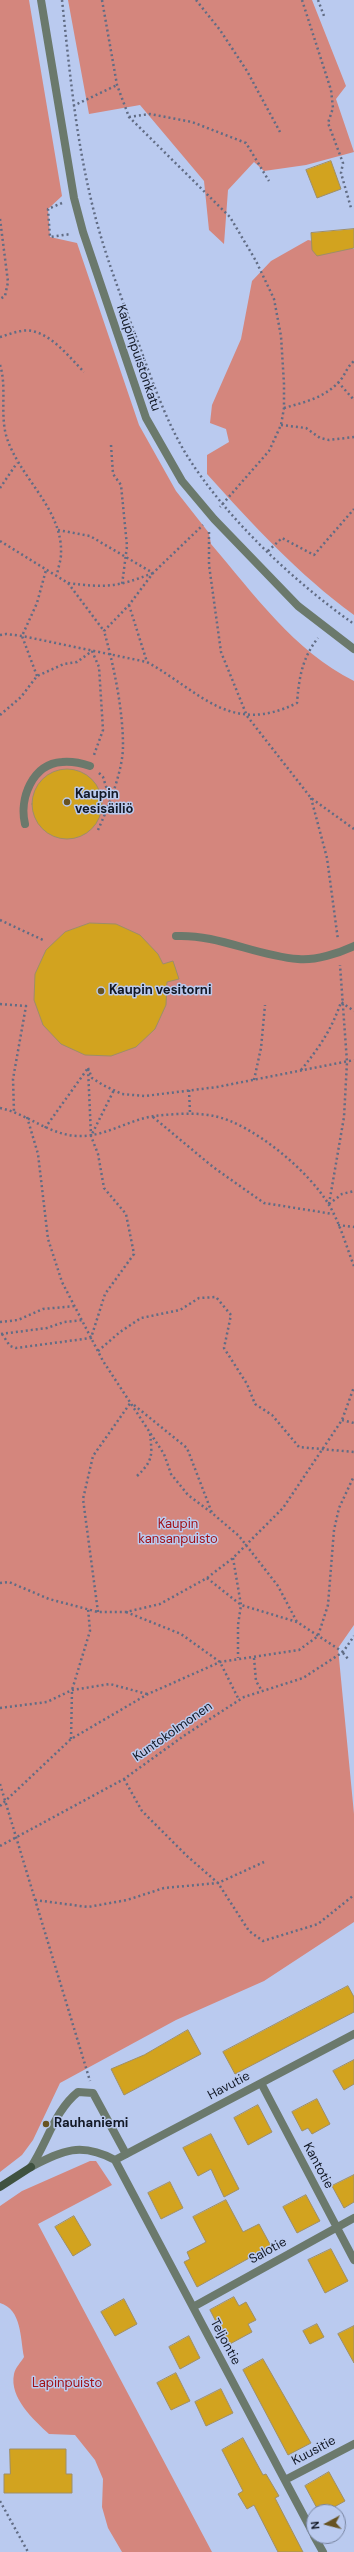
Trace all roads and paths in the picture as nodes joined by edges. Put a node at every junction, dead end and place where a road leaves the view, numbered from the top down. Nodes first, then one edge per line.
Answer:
1 (41, 0) edge
2 (62, 0) edge
3 (103, 0) edge
4 (196, 0) edge
5 (302, 0) edge
6 (318, 0) edge
7 (324, 16) dead end
8 (118, 85) junction
9 (73, 106) junction
10 (129, 117) junction
11 (280, 132) dead end
12 (269, 181) dead end
13 (74, 198) junction
14 (351, 208) dead end
15 (0, 219) edge
16 (83, 232) junction
17 (0, 299) edge
18 (0, 337) edge
19 (354, 361) edge
20 (0, 365) edge
21 (84, 372) dead end
22 (338, 382) junction
23 (354, 400) edge
24 (284, 408) junction
25 (280, 425) junction
26 (354, 437) edge
27 (112, 445) dead end
28 (18, 463) junction
29 (240, 486) dead end
30 (0, 488) edge
31 (354, 509) edge
32 (58, 530) junction
33 (0, 541) edge
34 (268, 551) junction
35 (176, 552) dead end
36 (125, 558) junction
37 (210, 565) dead end
38 (46, 570) junction
39 (153, 573) junction
40 (56, 575) junction
41 (68, 583) junction
42 (122, 585) junction
43 (129, 605) junction
44 (354, 624) edge
45 (326, 628) junction
46 (104, 631) junction
47 (0, 635) edge
48 (22, 636) junction
49 (354, 649) edge
50 (92, 651) junction
51 (111, 656) junction
52 (147, 662) junction
53 (37, 676) junction
54 (0, 715) edge
55 (247, 716) junction
56 (90, 766) junction
57 (311, 798) junction
58 (111, 802) junction
59 (25, 824) dead end
60 (354, 829) edge
61 (98, 830) dead end
62 (0, 920) edge
63 (176, 936) dead end
64 (43, 940) dead end
65 (354, 946) edge
66 (339, 952) junction
67 (341, 1002) junction
68 (0, 1004) edge
69 (266, 1005) dead end
70 (354, 1011) edge
71 (354, 1060) edge
72 (348, 1062) junction
73 (88, 1068) junction
74 (300, 1070) junction
75 (254, 1080) junction
76 (114, 1090) junction
77 (190, 1090) junction
78 (0, 1108) edge
79 (14, 1112) junction
80 (190, 1113) junction
81 (153, 1116) junction
82 (27, 1117) junction
83 (44, 1128) junction
84 (91, 1136) junction
85 (354, 1191) edge
86 (329, 1204) junction
87 (334, 1214) junction
88 (338, 1225) junction
89 (354, 1227) edge
90 (354, 1266) edge
91 (75, 1306) junction
92 (82, 1320) junction
93 (0, 1322) edge
94 (1, 1334) edge
95 (91, 1338) junction
96 (98, 1352) junction
97 (354, 1387) edge
98 (131, 1402) junction
99 (342, 1420) junction
100 (354, 1423) edge
101 (150, 1432) junction
102 (323, 1450) junction
103 (354, 1452) edge
104 (137, 1476) dead end
105 (354, 1476) edge
106 (212, 1513) junction
107 (245, 1544) junction
108 (233, 1558) junction
109 (207, 1578) junction
110 (0, 1583) edge
111 (241, 1604) junction
112 (88, 1608) junction
113 (98, 1612) junction
114 (126, 1612) junction
115 (297, 1622) junction
116 (318, 1636) junction
117 (354, 1636) edge
118 (343, 1652) junction
119 (238, 1658) junction
120 (254, 1658) junction
121 (349, 1660) dead end
122 (220, 1662) junction
123 (72, 1690) junction
124 (262, 1691) junction
125 (148, 1694) junction
126 (239, 1700) junction
127 (0, 1708) edge
128 (71, 1738) junction
129 (124, 1779) junction
130 (0, 1784) edge
131 (5, 1801) junction
132 (0, 1806) edge
133 (17, 1836) junction
134 (0, 1846) edge
135 (264, 1862) dead end
136 (218, 1883) junction
137 (354, 1895) edge
138 (35, 1900) junction
139 (354, 2034) edge
140 (261, 2083) junction
141 (93, 2093) junction
142 (126, 2154) junction
143 (115, 2160) junction
144 (31, 2167) junction
145 (0, 2187) edge
146 (354, 2218) edge
147 (337, 2226) junction
148 (354, 2260) edge
149 (193, 2307) junction
150 (354, 2444) edge
151 (285, 2480) junction
152 (0, 2501) edge
153 (306, 2521) edge
154 (28, 2552) edge

1 - 13 street, Kaupinpuistonkatu
2 - 9 path
3 - 8 path
4 - 11 path
5 - 14 path
6 - 7 path
8 - 9 path
8 - 10 path
9 - 34 path
10 - 12 path
10 - 24 path
13 - 16 street, Kaupinpuistonkatu
13 - 16 path
15 - 17 path
16 - 45 street, Kaupinpuistonkatu
18 - 21 path
19 - 22 path
20 - 28 path
22 - 23 path
22 - 24 path
24 - 25 path
25 - 26 path
25 - 29 path
27 - 36 path
28 - 30 path
28 - 32 path
31 - 34 path
32 - 36 path
32 - 40 path
33 - 38 path
34 - 44 path
35 - 39 path
36 - 39 path
36 - 42 path
37 - 55 path
38 - 40 path
38 - 48 path
39 - 42 path
39 - 43 path
40 - 41 path
41 - 42 path
41 - 46 path
43 - 46 path
43 - 52 path
45 - 49 street, Kaupinpuistonkatu
45 - 55 path
46 - 51 path
47 - 48 path
48 - 50 path
48 - 53 path
50 - 51 path
50 - 53 path
50 - 56 path
51 - 52 path
51 - 58 path
52 - 55 path
53 - 54 path
55 - 57 path
56 - 58 path
56 - 59 street
57 - 60 path
57 - 66 path
58 - 61 path
62 - 64 path
63 - 66 street
65 - 66 street
66 - 67 path
67 - 70 path
67 - 72 path
67 - 74 path
68 - 79 path
69 - 75 path
71 - 72 path
72 - 74 path
72 - 86 path
73 - 76 path
73 - 83 path
73 - 84 path
74 - 75 path
75 - 77 path
76 - 77 path
76 - 84 path
77 - 80 path
78 - 79 path
79 - 82 path
80 - 81 path
80 - 86 path
81 - 84 path
81 - 87 path
82 - 83 path
82 - 91 path
83 - 84 path
84 - 95 path
85 - 86 path
86 - 87 path
87 - 88 path
88 - 89 path
88 - 90 path
91 - 92 path
91 - 93 path
92 - 94 path
92 - 95 path
94 - 95 path
95 - 96 path
96 - 98 path
96 - 102 path
97 - 99 path
98 - 101 path
98 - 106 path
98 - 113 path
99 - 100 path
99 - 102 path
101 - 104 path
101 - 106 path
102 - 103 path
102 - 107 path
105 - 116 path
106 - 107 path
107 - 108 path
107 - 115 path
108 - 109 path
108 - 111 path
109 - 111 path
109 - 114 path
110 - 112 path
111 - 115 path
111 - 119 path
112 - 113 path
112 - 123 path
113 - 114 path
114 - 122 path
115 - 116 path
116 - 118 path
116 - 120 path
117 - 118 path, Kuntokolmonen
118 - 121 path
118 - 124 path, Kuntokolmonen
119 - 120 path
119 - 122 path
120 - 124 path
122 - 125 path
122 - 126 path
123 - 125 path
123 - 127 path
123 - 128 path
124 - 126 path, Kuntokolmonen
125 - 128 path
126 - 129 path, Kuntokolmonen
128 - 131 path
129 - 133 path, Kuntokolmonen
129 - 136 path
130 - 131 path
131 - 132 path
131 - 133 path
133 - 134 path, Kuntokolmonen
133 - 138 path
135 - 136 path
136 - 137 path
136 - 138 path
138 - 141 path
139 - 140 street, Havutie
140 - 142 street, Havutie
140 - 147 street, Kantotie
141 - 142 street
141 - 144 street
142 - 143 street, Havutie
143 - 144 street
143 - 149 street, Teljontie
144 - 145 street
146 - 147 street, Salotie
147 - 148 street, Kantotie
147 - 149 street, Salotie
149 - 151 street, Teljontie
150 - 151 street, Kuusitie
151 - 153 street, Teljontie
152 - 154 path

